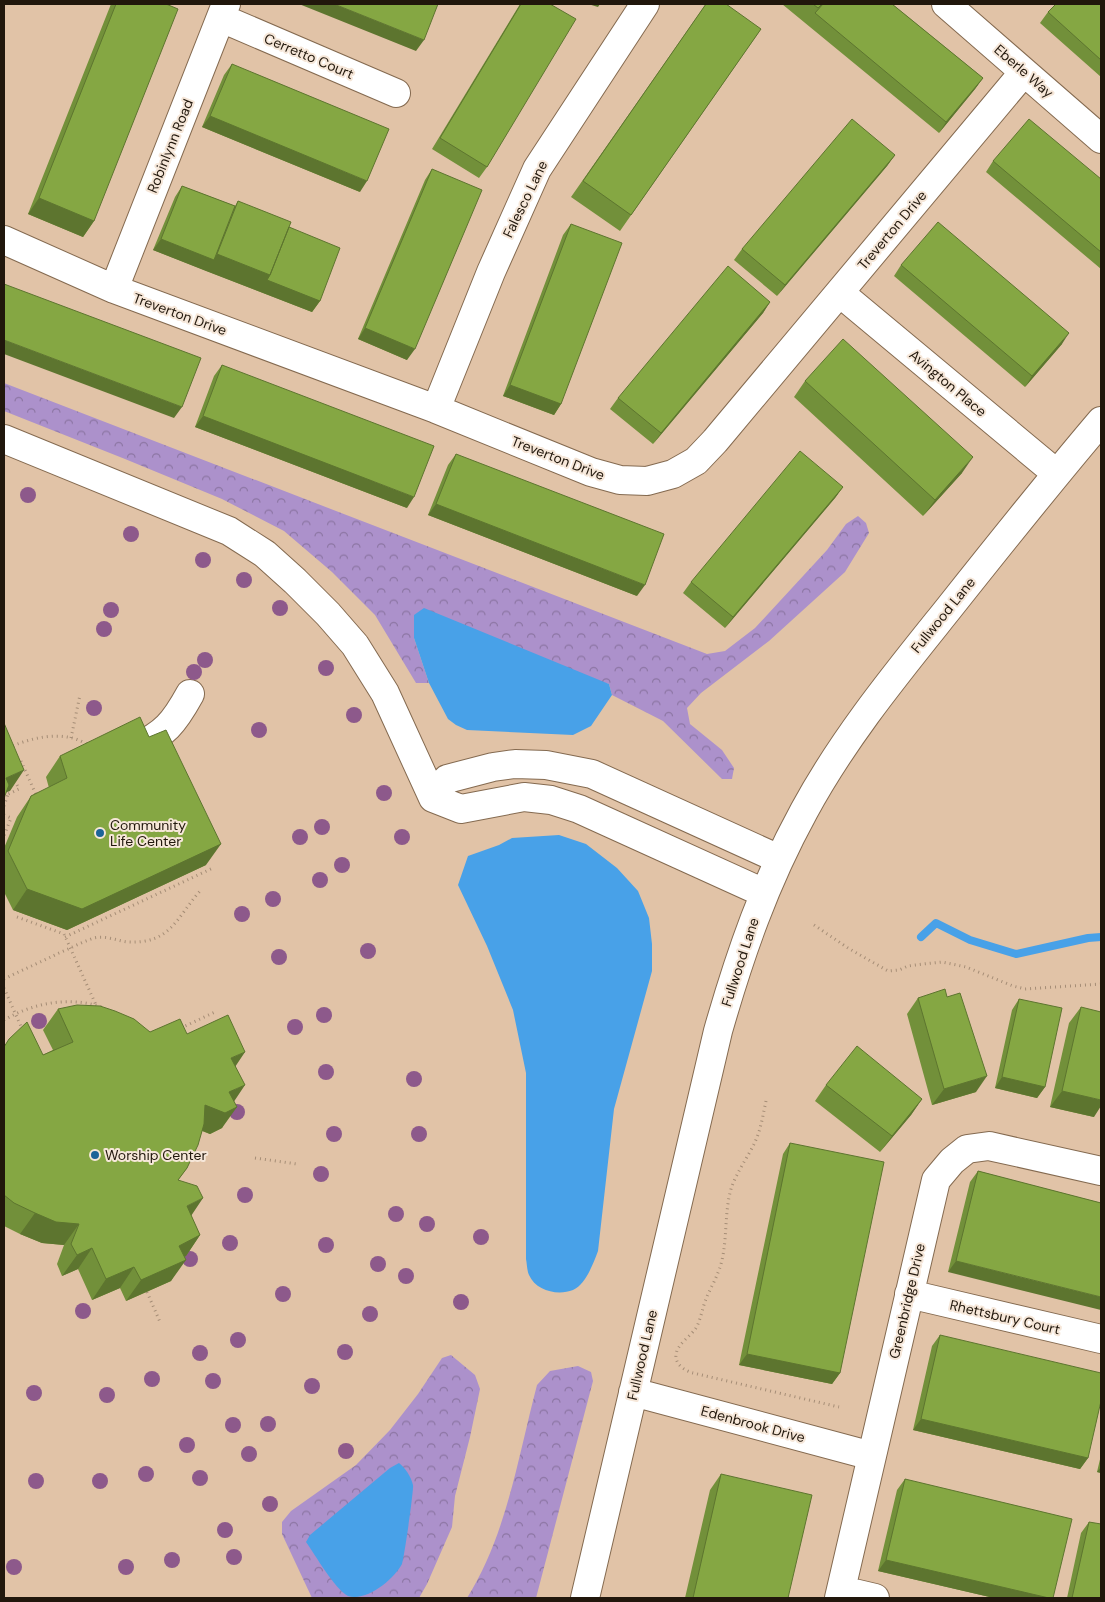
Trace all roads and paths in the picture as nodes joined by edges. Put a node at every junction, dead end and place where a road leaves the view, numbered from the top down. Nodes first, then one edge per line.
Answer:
1 (645, 4) edge
2 (946, 4) edge
3 (224, 11) edge
4 (1024, 72) junction
5 (396, 93) dead end
6 (1101, 139) edge
7 (4, 240) edge
8 (114, 289) junction
9 (840, 293) junction
10 (436, 409) junction
11 (1101, 421) edge
12 (4, 439) edge
13 (1056, 473) junction
14 (190, 694) dead end
15 (80, 695) dead end
16 (71, 738) junction
17 (13, 745) junction
18 (135, 748) edge
19 (91, 749) edge
20 (4, 750) edge
21 (11, 773) edge
22 (8, 794) junction
23 (4, 796) edge
24 (433, 798) junction
25 (41, 805) edge
26 (4, 806) edge
27 (4, 815) edge
28 (4, 836) edge
29 (779, 859) junction
30 (213, 868) edge
31 (201, 890) dead end
32 (764, 894) junction
33 (140, 896) edge
34 (143, 900) junction
35 (17, 917) dead end
36 (814, 925) dead end
37 (65, 937) junction
38 (70, 948) junction
39 (4, 979) edge
40 (1101, 984) edge
41 (4, 988) edge
42 (96, 1006) junction
43 (104, 1008) edge
44 (215, 1012) dead end
45 (15, 1014) junction
46 (4, 1020) edge
47 (180, 1028) edge
48 (26, 1038) edge
49 (766, 1101) dead end
50 (255, 1158) dead end
51 (297, 1164) dead end
52 (1101, 1171) edge
53 (146, 1292) edge
54 (909, 1294) junction
55 (160, 1322) dead end
56 (1101, 1339) edge
57 (633, 1392) junction
58 (839, 1407) dead end
59 (872, 1456) junction
60 (839, 1594) edge
61 (585, 1598) edge
62 (875, 1598) edge

1 - 10 street, Falesco Lane
2 - 4 street, Eberle Way
3 - 5 street, Cerretto Court
3 - 8 street, Robinlynn Road
4 - 6 street, Eberle Way
4 - 9 street, Treverton Drive
7 - 8 street, Treverton Drive
8 - 10 street, Treverton Drive
9 - 10 street, Treverton Drive
9 - 13 street, Avington Place
11 - 13 street, Fullwood Lane
12 - 24 street
13 - 29 street, Fullwood Lane
14 - 18 street
15 - 16 path
16 - 17 path
16 - 19 path
17 - 20 path
17 - 25 path
21 - 22 path
22 - 23 path
22 - 26 path
24 - 29 street
24 - 32 street
27 - 28 path
29 - 32 street, Fullwood Lane
30 - 34 path
31 - 38 path
32 - 57 street, Fullwood Lane
33 - 34 path
34 - 37 path
35 - 37 path
36 - 40 path
37 - 38 path
38 - 39 path
38 - 42 path
41 - 45 path
42 - 43 path
42 - 45 path
44 - 47 path
45 - 46 path
45 - 48 path
49 - 58 path
50 - 51 path
52 - 54 street, Greenbridge Drive
53 - 55 path
54 - 56 street, Rhettsbury Court
54 - 59 street, Greenbridge Drive
57 - 59 street, Edenbrook Drive
57 - 61 street, Fullwood Lane
59 - 60 street, Greenbridge Drive
60 - 62 street

